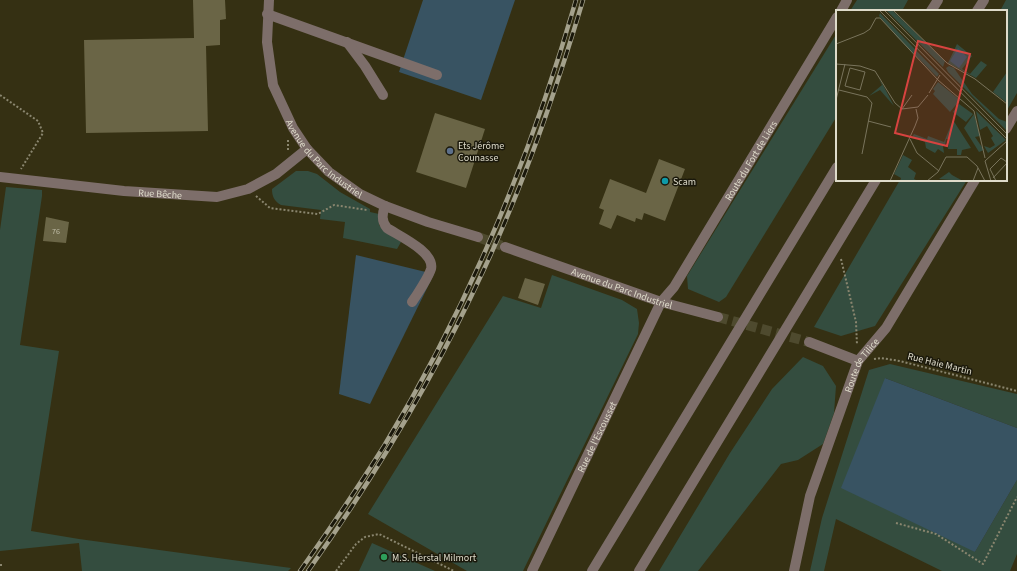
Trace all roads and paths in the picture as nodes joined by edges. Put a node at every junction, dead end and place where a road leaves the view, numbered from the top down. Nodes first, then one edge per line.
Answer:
1 (269, 0) edge
2 (848, 0) edge
3 (938, 0) edge
4 (984, 0) edge
5 (842, 10) edge
6 (932, 10) edge
7 (978, 10) edge
8 (267, 14) junction
9 (836, 19) edge
10 (347, 42) junction
11 (437, 75) dead end
12 (0, 95) edge
13 (383, 95) dead end
14 (1017, 111) edge
15 (1007, 127) edge
16 (288, 136) dead end
17 (307, 149) junction
18 (288, 151) dead end
19 (836, 169) edge
20 (0, 177) edge
21 (15, 179) junction
22 (875, 181) edge
23 (974, 181) edge
24 (248, 189) junction
25 (384, 209) junction
26 (478, 237) tunnel mouth
27 (837, 244) junction
28 (505, 247) tunnel mouth
29 (412, 302) dead end
30 (661, 302) junction
31 (718, 317) tunnel mouth
32 (809, 342) tunnel mouth
33 (858, 361) junction
34 (1017, 391) edge
35 (1017, 497) edge
36 (896, 523) dead end
37 (336, 571) edge
38 (454, 571) edge
39 (532, 571) edge
40 (592, 571) edge
41 (639, 571) edge
42 (794, 571) edge

1 - 8 street, Avenue du Parc Industriel
2 - 5 street
3 - 6 street
4 - 7 street
8 - 10 street
8 - 17 street, Avenue du Parc Industriel
9 - 30 street, Route du Fort de Liers
10 - 11 street
10 - 13 street
12 - 21 path
14 - 15 street
16 - 18 path
17 - 24 street, Rue Bêche
17 - 25 street, Avenue du Parc Industriel
19 - 40 street
20 - 21 street, Rue Bêche
21 - 24 street, Rue Bêche
22 - 27 street
23 - 33 street, Route de Tilice
24 - 25 path
25 - 26 street, Avenue du Parc Industriel
25 - 29 street
27 - 33 path
27 - 41 street
28 - 30 street, Avenue du Parc Industriel
30 - 31 street, Avenue du Parc Industriel
30 - 39 street, Rue de l'Escousset
32 - 33 street
33 - 34 path, Rue Haie Martin
33 - 42 street, Route de Tilice
35 - 36 path
37 - 38 path

